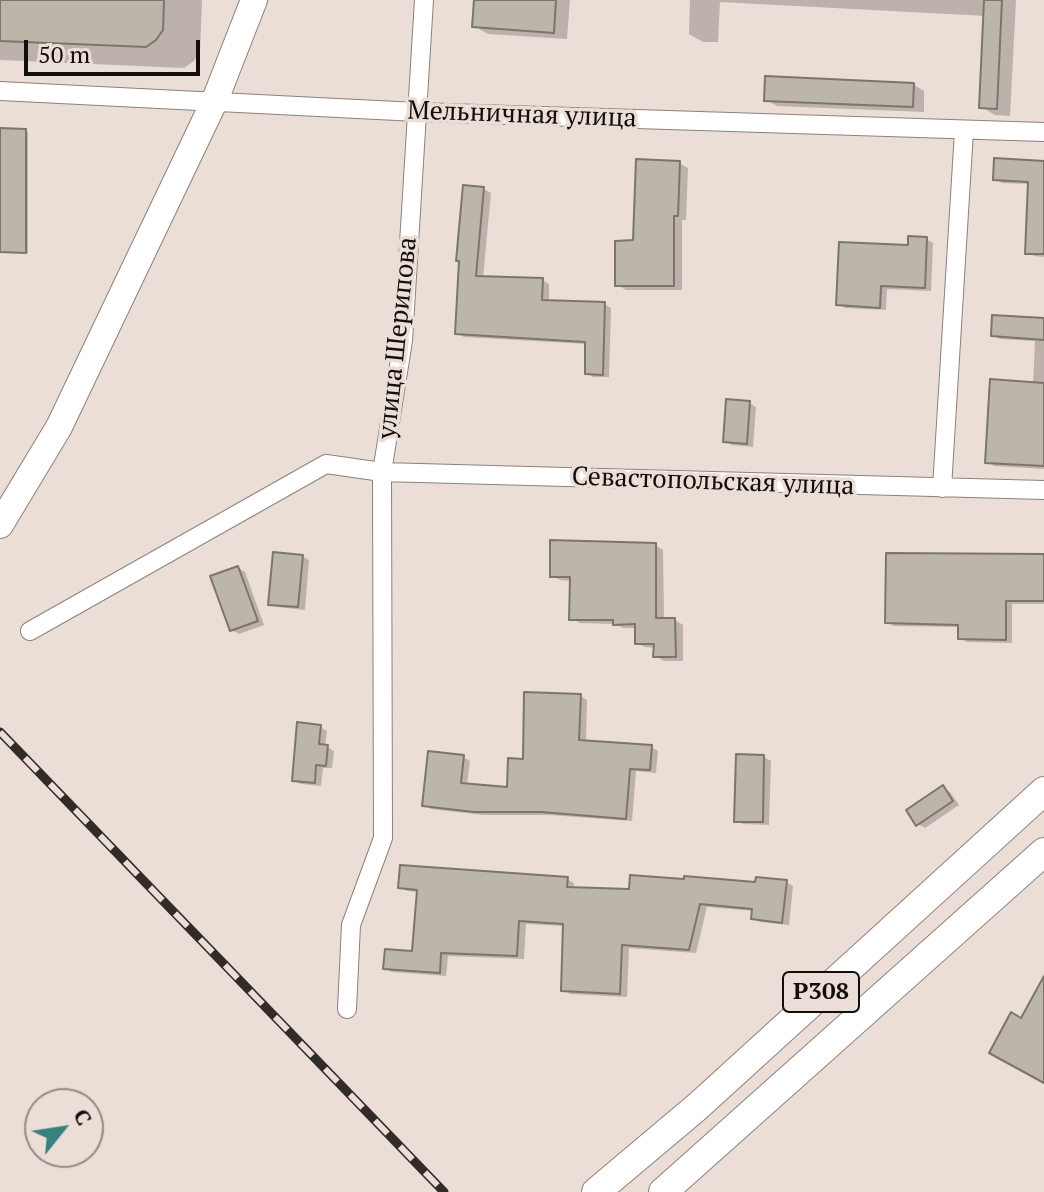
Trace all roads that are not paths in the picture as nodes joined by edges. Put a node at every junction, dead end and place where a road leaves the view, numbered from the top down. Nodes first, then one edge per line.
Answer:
1 (254, 0) edge
2 (424, 0) edge
3 (0, 91) edge
4 (215, 100) junction
5 (417, 112) junction
6 (964, 131) junction
7 (1044, 132) edge
8 (382, 472) junction
9 (942, 488) junction
10 (1044, 490) edge
11 (0, 525) edge
12 (30, 631) dead end
13 (1044, 791) edge
14 (1044, 852) edge
15 (347, 1009) dead end
16 (596, 1192) edge
17 (663, 1192) edge

1 - 4 main road
2 - 5 street, улица Шерипова
3 - 4 street, Мельничная улица
4 - 5 street, Мельничная улица
4 - 11 main road
5 - 6 street, Мельничная улица
5 - 8 street, улица Шерипова
6 - 7 street, Мельничная улица
6 - 9 street
8 - 9 street, Севастопольская улица
8 - 12 street, улица Шерипова
8 - 15 street
9 - 10 street, Севастопольская улица
13 - 16 main road, P308
14 - 17 main road, p308

